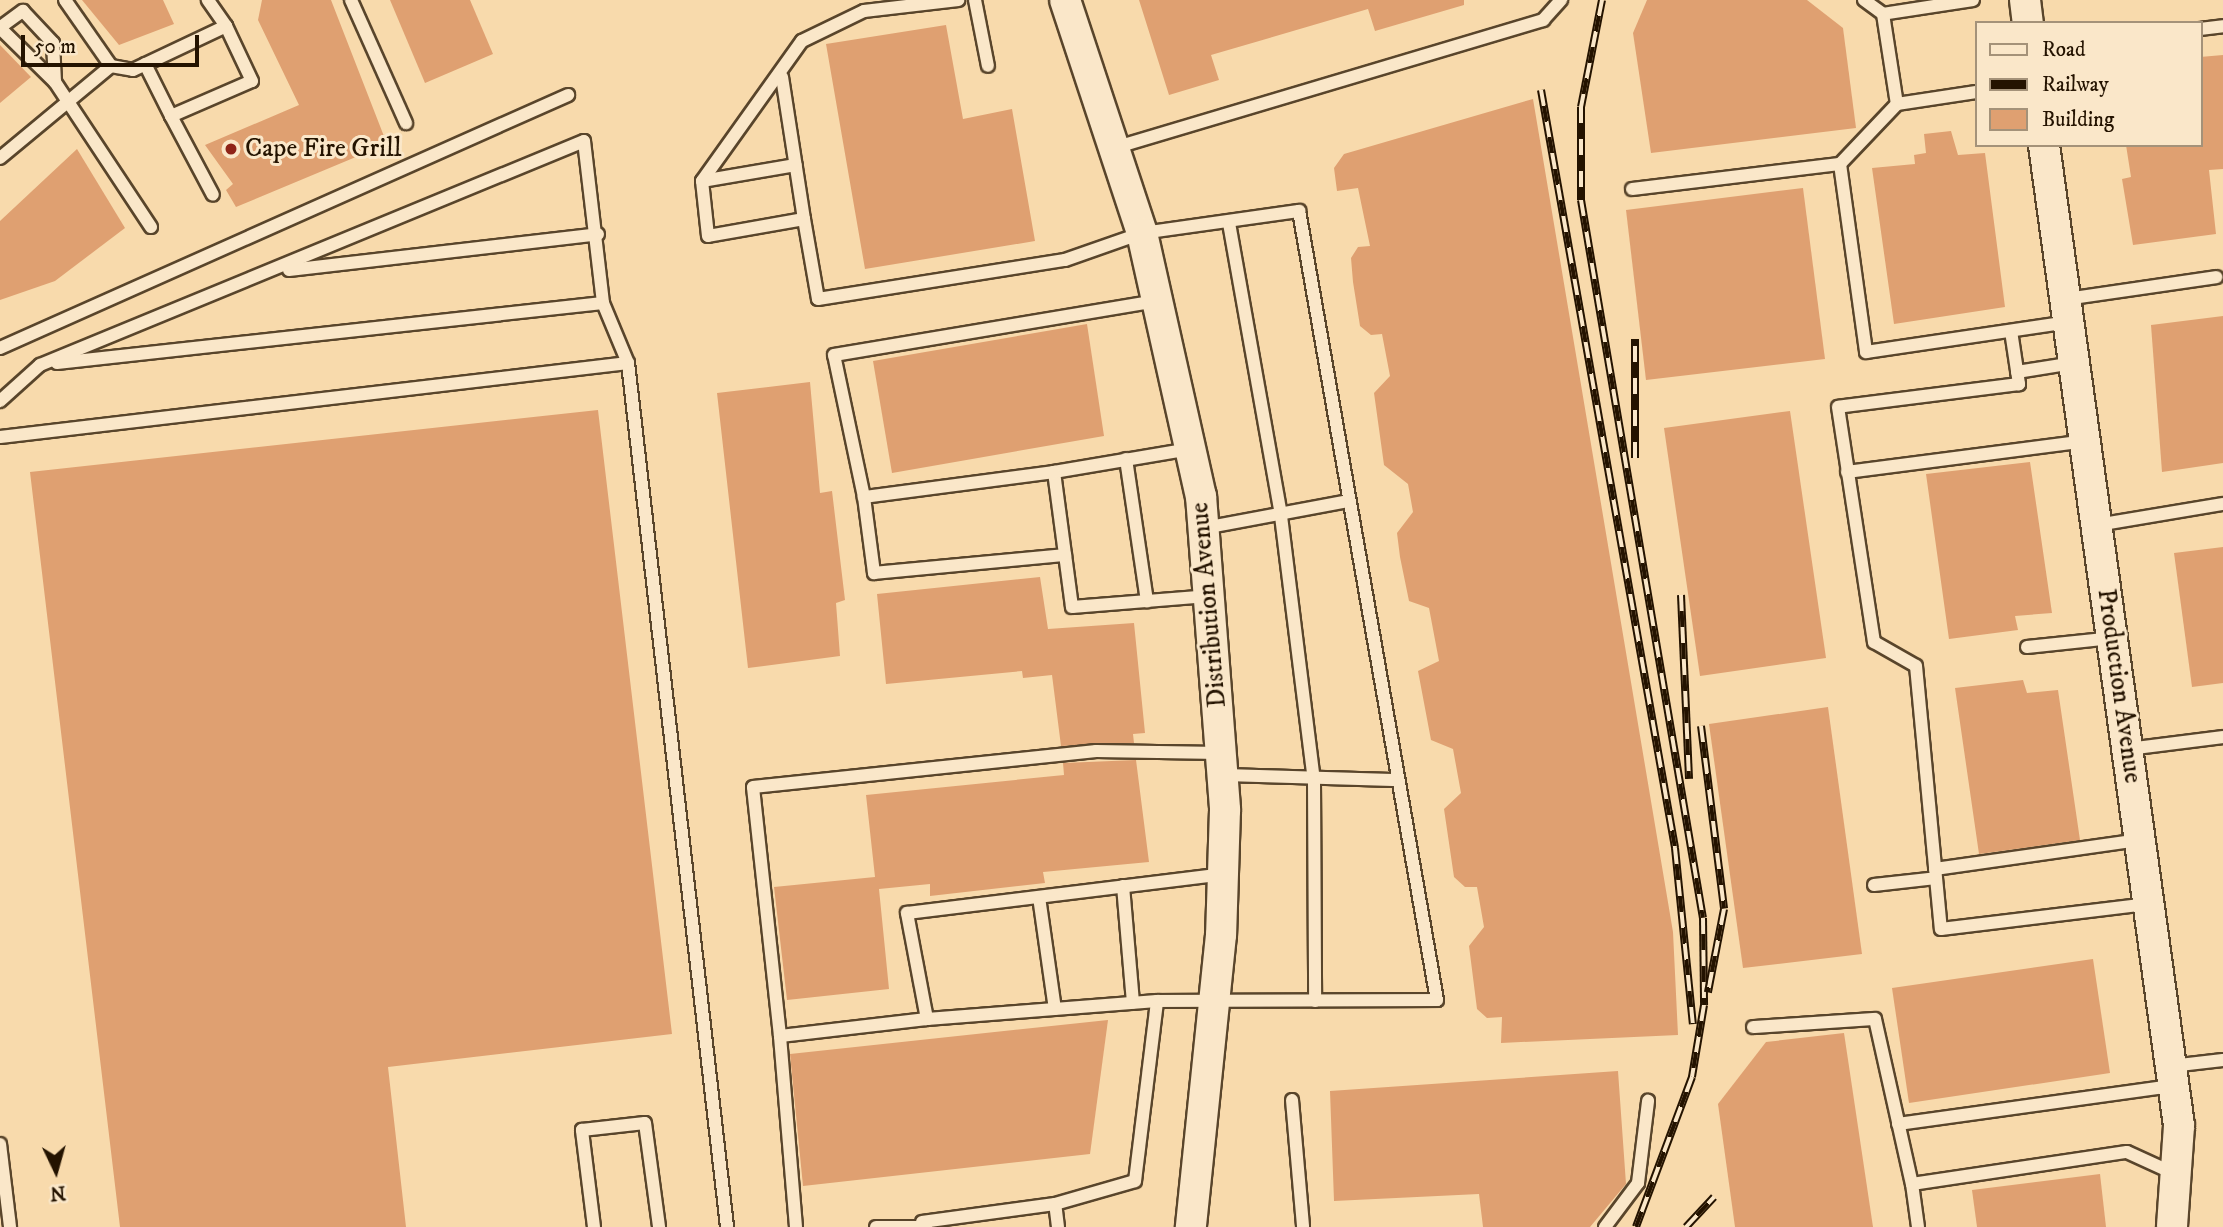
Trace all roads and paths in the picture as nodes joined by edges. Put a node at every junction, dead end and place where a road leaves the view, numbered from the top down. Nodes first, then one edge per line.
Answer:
1 (65, 0) edge
2 (208, 0) edge
3 (351, 0) edge
4 (958, 0) edge
5 (975, 0) edge
6 (1065, 0) edge
7 (1561, 0) edge
8 (1864, 0) edge
9 (1973, 0) edge
10 (2025, 0) edge
11 (1883, 15) junction
12 (2028, 21) edge
13 (226, 26) junction
14 (2223, 26) edge
15 (1, 27) edge
16 (2202, 29) edge
17 (145, 64) junction
18 (111, 66) junction
19 (988, 66) dead end
20 (782, 77) junction
21 (55, 82) junction
22 (1974, 92) edge
23 (568, 95) dead end
24 (70, 103) junction
25 (1897, 104) junction
26 (171, 116) junction
27 (406, 123) dead end
28 (1117, 147) junction
29 (2044, 147) edge
30 (0, 158) edge
31 (1840, 164) junction
32 (796, 165) junction
33 (702, 181) junction
34 (1632, 189) dead end
35 (213, 195) dead end
36 (804, 219) junction
37 (1229, 223) junction
38 (151, 227) dead end
39 (1142, 233) junction
40 (598, 234) junction
41 (273, 271) junction
42 (2216, 277) dead end
43 (1158, 301) junction
44 (603, 303) junction
45 (2067, 311) junction
46 (2011, 331) junction
47 (0, 348) edge
48 (628, 363) junction
49 (2075, 363) junction
50 (40, 365) junction
51 (2017, 372) junction
52 (0, 401) edge
53 (0, 437) edge
54 (2085, 441) junction
55 (1190, 449) junction
56 (1126, 459) junction
57 (1054, 472) junction
58 (1847, 472) junction
59 (863, 497) junction
60 (1348, 501) junction
61 (2223, 505) edge
62 (1281, 516) junction
63 (2097, 525) junction
64 (1203, 528) junction
65 (1065, 555) junction
66 (1208, 596) junction
67 (1147, 601) junction
68 (2113, 638) junction
69 (2027, 647) dead end
70 (2223, 737) edge
71 (2128, 749) junction
72 (1222, 764) junction
73 (1395, 780) junction
74 (1314, 782) junction
75 (2140, 840) junction
76 (1223, 873) junction
77 (1936, 874) junction
78 (1123, 886) junction
79 (1874, 886) dead end
80 (1038, 897) junction
81 (2149, 904) junction
82 (1157, 1000) junction
83 (1214, 1001) junction
84 (1315, 1001) junction
85 (1133, 1003) junction
86 (1055, 1009) junction
87 (927, 1019) junction
88 (1753, 1027) dead end
89 (780, 1036) junction
90 (2223, 1060) edge
91 (2172, 1076) junction
92 (1292, 1100) dead end
93 (1648, 1101) dead end
94 (1898, 1124) junction
95 (0, 1144) edge
96 (2176, 1174) junction
97 (1912, 1184) junction
98 (1055, 1204) junction
99 (924, 1225) edge
100 (10, 1227) edge
101 (594, 1227) edge
102 (659, 1227) edge
103 (727, 1227) edge
104 (796, 1227) edge
105 (876, 1227) edge
106 (1058, 1227) edge
107 (1191, 1227) edge
108 (1303, 1227) edge
109 (1605, 1227) edge
110 (1918, 1227) edge
111 (2172, 1227) edge

1 - 18 lane
2 - 13 lane
3 - 27 lane
4 - 20 lane
5 - 19 lane
6 - 28 street, Distribution Avenue
7 - 28 lane
8 - 11 lane
9 - 11 lane
10 - 12 street
11 - 25 lane
13 - 17 lane
13 - 26 lane
14 - 16 lane
15 - 21 lane
15 - 21 lane
17 - 18 lane
17 - 26 lane
18 - 24 lane
20 - 32 lane
20 - 33 lane
21 - 24 lane
22 - 25 lane
23 - 47 lane
24 - 30 lane
24 - 38 lane
25 - 31 lane
26 - 35 lane
28 - 39 street, Distribution Avenue
29 - 45 street, Production Avenue
31 - 34 lane
31 - 46 lane
32 - 33 lane
32 - 36 lane
33 - 36 lane
36 - 39 lane
37 - 39 lane
37 - 60 lane
37 - 62 lane
39 - 43 street, Distribution Avenue
40 - 41 lane
40 - 41 lane
40 - 44 lane
41 - 50 lane
42 - 45 lane
43 - 55 street, Distribution Avenue
43 - 59 lane
44 - 48 lane
44 - 50 lane
45 - 46 lane
45 - 49 street, Production Avenue
46 - 51 lane
48 - 53 lane
48 - 103 lane
49 - 51 lane
49 - 54 street, Production Avenue
50 - 52 lane
51 - 58 lane
54 - 58 lane
54 - 63 street, Production Avenue
55 - 56 lane
55 - 64 street, Distribution Avenue
56 - 57 lane
56 - 67 lane
57 - 59 lane
57 - 65 lane
58 - 77 lane
59 - 65 lane
60 - 62 lane
60 - 73 lane
61 - 63 lane
62 - 64 lane
62 - 74 lane
63 - 68 street, Production Avenue
64 - 66 street, Distribution Avenue
65 - 67 lane
66 - 67 lane
66 - 72 street, Distribution Avenue
68 - 69 lane
68 - 71 street, Production Avenue
70 - 71 lane
71 - 75 street, Production Avenue
72 - 74 lane
72 - 76 street, Distribution Avenue
72 - 89 lane
73 - 74 lane
73 - 84 lane
74 - 84 lane
75 - 77 lane
75 - 81 street, Production Avenue
76 - 78 lane
76 - 83 street, Distribution Avenue
77 - 79 lane
77 - 81 lane
78 - 80 lane
78 - 85 lane
80 - 86 lane
80 - 87 lane
81 - 91 street, Production Avenue
82 - 83 lane
82 - 85 lane
82 - 98 lane
83 - 84 lane
83 - 107 street, Distribution Avenue
85 - 86 lane
86 - 87 lane
87 - 89 lane
88 - 94 lane
89 - 104 lane
90 - 91 lane
91 - 94 lane
91 - 96 street, Production Avenue
92 - 108 lane
93 - 109 lane
94 - 97 lane
95 - 100 lane
96 - 97 lane
96 - 111 street, Production Avenue
97 - 110 lane
98 - 99 lane
98 - 106 lane
99 - 105 lane
101 - 102 lane

